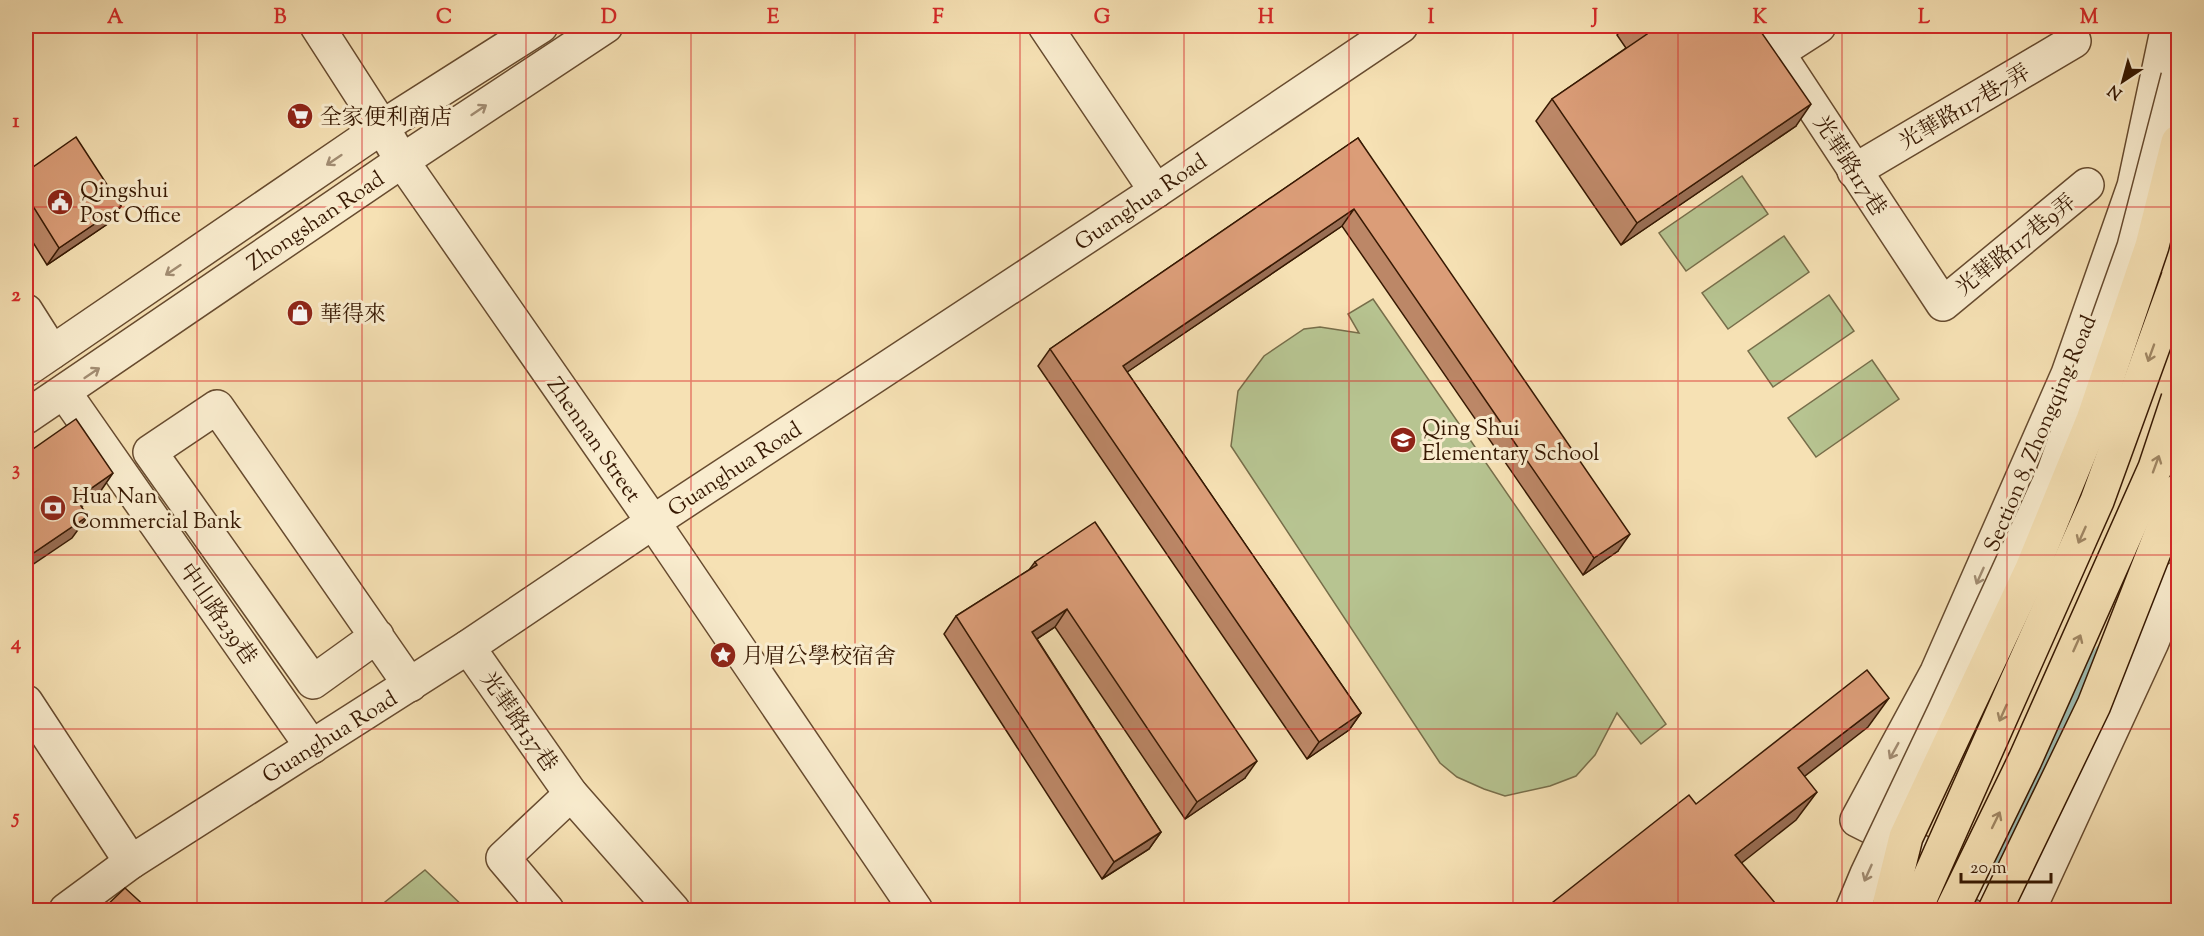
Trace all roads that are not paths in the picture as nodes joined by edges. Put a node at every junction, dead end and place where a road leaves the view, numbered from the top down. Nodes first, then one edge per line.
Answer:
1 (317, 26) edge
2 (541, 26) edge
3 (606, 26) edge
4 (1045, 26) edge
5 (1401, 26) edge
6 (1760, 26) edge
7 (1819, 26) edge
8 (2168, 26) edge
9 (2074, 41) dead end
10 (1777, 53) junction
11 (2178, 77) edge
12 (382, 127) junction
13 (2178, 142) edge
14 (402, 161) junction
15 (1854, 171) junction
16 (2087, 185) dead end
17 (1156, 191) junction
18 (2178, 278) edge
19 (1943, 304) joint
20 (26, 311) edge
21 (52, 352) junction
22 (26, 370) edge
23 (64, 392) junction
24 (2178, 399) edge
25 (26, 417) edge
26 (2178, 491) edge
27 (2178, 517) edge
28 (652, 522) junction
29 (2178, 578) edge
30 (376, 636) junction
31 (468, 647) junction
32 (410, 685) junction
33 (26, 702) edge
34 (312, 747) junction
35 (571, 794) junction
36 (131, 862) junction
37 (2020, 909) edge
38 (66, 910) edge
39 (547, 910) edge
40 (673, 910) edge
41 (916, 910) edge
42 (1852, 910) edge
43 (1888, 910) edge
44 (1915, 910) edge
45 (1952, 910) edge
46 (1995, 910) edge

1 - 12 street, Zhennan Street
2 - 12 street, Zhongshan Road
14 -> 3 street, Zhongshan Road
4 - 17 street
5 - 17 street, Guanghua Road
6 - 10 street, 光華路117巷
7 - 10 street
8 -> 37 street, Section 8, Zhongqing Road
9 - 15 street, 光華路117巷7弄
10 - 15 street, 光華路117巷
11 -> 42 street, bridge
12 - 14 street, Zhennan Street
12 -> 21 street, Zhongshan Road
13 - 43 main road, bridge
23 -> 14 street, Zhongshan Road
14 - 28 street, Zhennan Street
15 - 19 street, 光華路117巷
16 - 19 street, 光華路117巷9弄
17 - 28 street, Guanghua Road
18 -> 44 main road, bridge
20 - 21 street
21 - 22 street, Zhongshan Road
23 - 25 street, Zhongshan Road
23 - 34 street, 中山路239巷
45 -> 24 main road, bridge
26 - 46 main road, bridge
27 - 37 street
28 - 31 street, Guanghua Road
28 - 41 street, Zhennan Street
29 - 37 street
30 - 30 street
30 - 32 street
31 - 32 street, Guanghua Road
31 - 35 street, 光華路137巷
32 - 34 street, Guanghua Road
33 - 36 street
34 - 36 street, Guanghua Road
35 - 39 street, 光華路137巷
35 - 40 street, 光華路137巷
36 - 38 street, Guanghua Road

